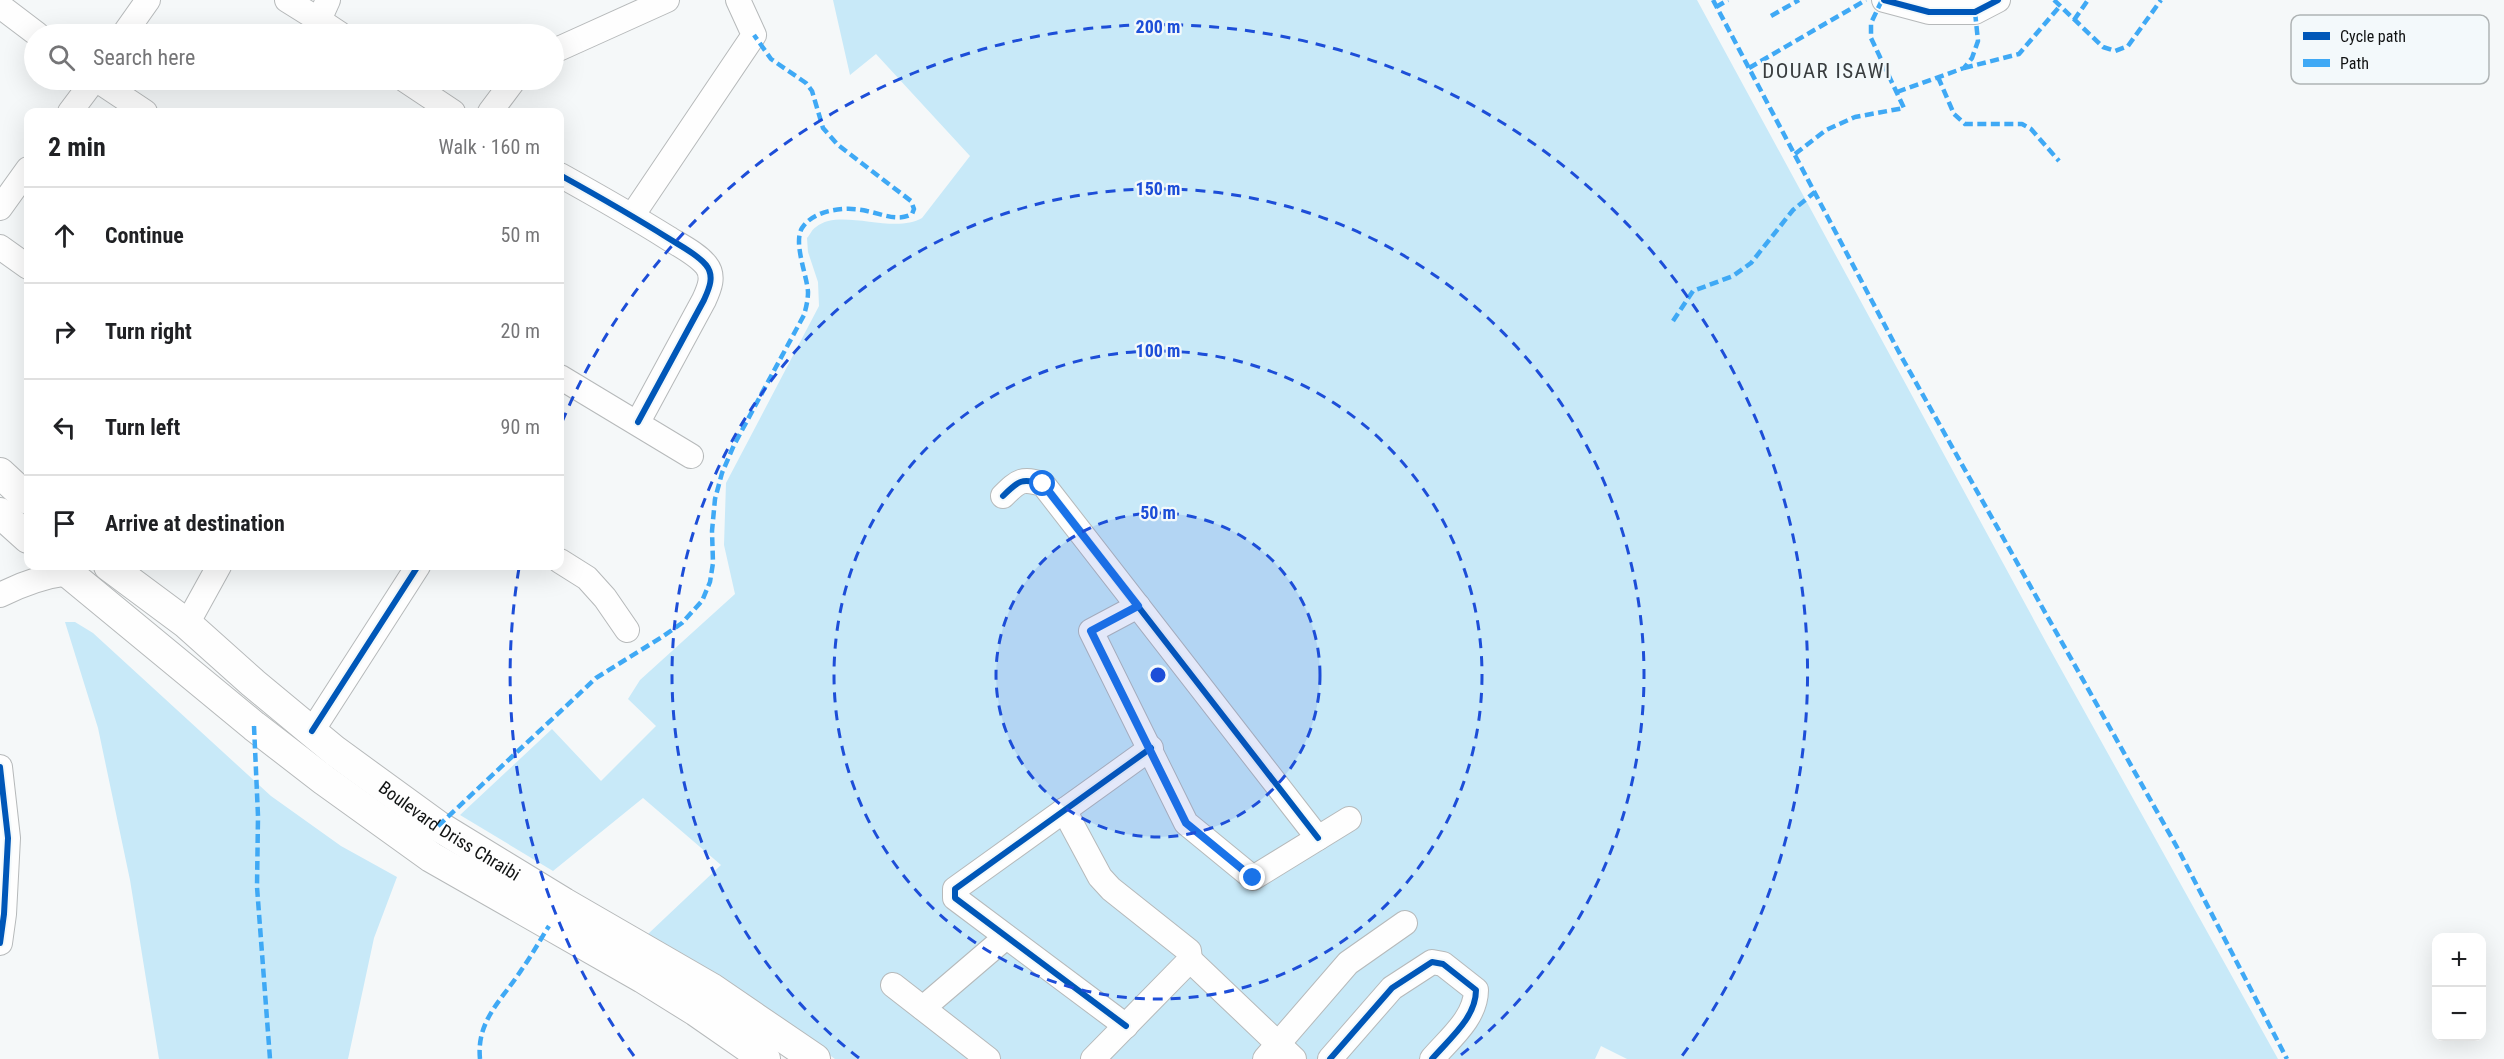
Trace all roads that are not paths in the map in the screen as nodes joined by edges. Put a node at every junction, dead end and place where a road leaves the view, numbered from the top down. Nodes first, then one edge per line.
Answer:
1 (148, 0) edge
2 (287, 0) edge
3 (666, 0) edge
4 (738, 0) edge
5 (1884, 0) edge
6 (1998, 0) edge
7 (0, 6) edge
8 (324, 10) edge
9 (24, 24) edge
10 (131, 24) edge
11 (333, 24) edge
12 (564, 46) edge
13 (87, 90) edge
14 (111, 90) edge
15 (420, 90) edge
16 (506, 90) edge
17 (72, 108) edge
18 (139, 108) edge
19 (447, 108) edge
20 (493, 108) edge
21 (24, 175) edge
22 (564, 177) edge
23 (0, 208) edge
24 (632, 216) junction
25 (0, 247) edge
26 (24, 264) edge
27 (564, 379) edge
28 (638, 422) junction
29 (691, 456) dead end
30 (0, 473) edge
31 (24, 495) edge
32 (1004, 496) dead end
33 (0, 513) edge
34 (24, 534) edge
35 (564, 564) edge
36 (62, 570) edge
37 (65, 570) edge
38 (114, 570) edge
39 (217, 570) edge
40 (415, 570) edge
41 (0, 594) edge
42 (1138, 606) junction
43 (187, 624) junction
44 (627, 630) dead end
45 (312, 731) junction
46 (1151, 748) junction
47 (0, 767) edge
48 (1065, 810) junction
49 (1349, 819) dead end
50 (1318, 838) junction
51 (1405, 923) dead end
52 (1006, 936) junction
53 (0, 943) edge
54 (1190, 960) junction
55 (650, 968) junction
56 (893, 985) dead end
57 (703, 999) junction
58 (923, 1008) junction
59 (1126, 1026) junction
60 (1279, 1054) edge
61 (765, 1059) edge
62 (815, 1059) edge
63 (988, 1059) edge
64 (1093, 1059) edge
65 (1330, 1059) edge
66 (1432, 1059) edge

1 - 10 street
2 - 8 street
3 - 12 street
4 - 24 street
5 - 6 street
7 - 9 street
8 - 11 street
13 - 17 street
14 - 18 street
15 - 19 street
16 - 20 street
21 - 23 street
22 - 24 street
24 - 28 street
25 - 26 street
27 - 28 street
28 - 29 street
30 - 31 main road
32 - 42 street
33 - 34 main road
35 - 44 street
36 - 41 street
37 - 55 main road, Boulevard Driss Chraibi
38 - 43 main road, Boulevard Driss Chraibi
39 - 43 street
40 - 45 street
42 - 46 street
42 - 50 street
43 - 45 main road, Boulevard Driss Chraibi
45 - 55 main road, Boulevard Driss Chraibi
46 - 48 street
46 - 50 street
47 - 53 street
48 - 52 street
48 - 54 street
49 - 50 street
51 - 60 street
52 - 58 street
52 - 59 street
54 - 59 street
54 - 60 street
55 - 57 main road, Boulevard Driss Chraibi
56 - 58 street
57 - 61 main road, Boulevard Driss Chraibi
57 - 62 main road, Boulevard Driss Chraibi
58 - 63 street
59 - 64 street
65 - 66 street

